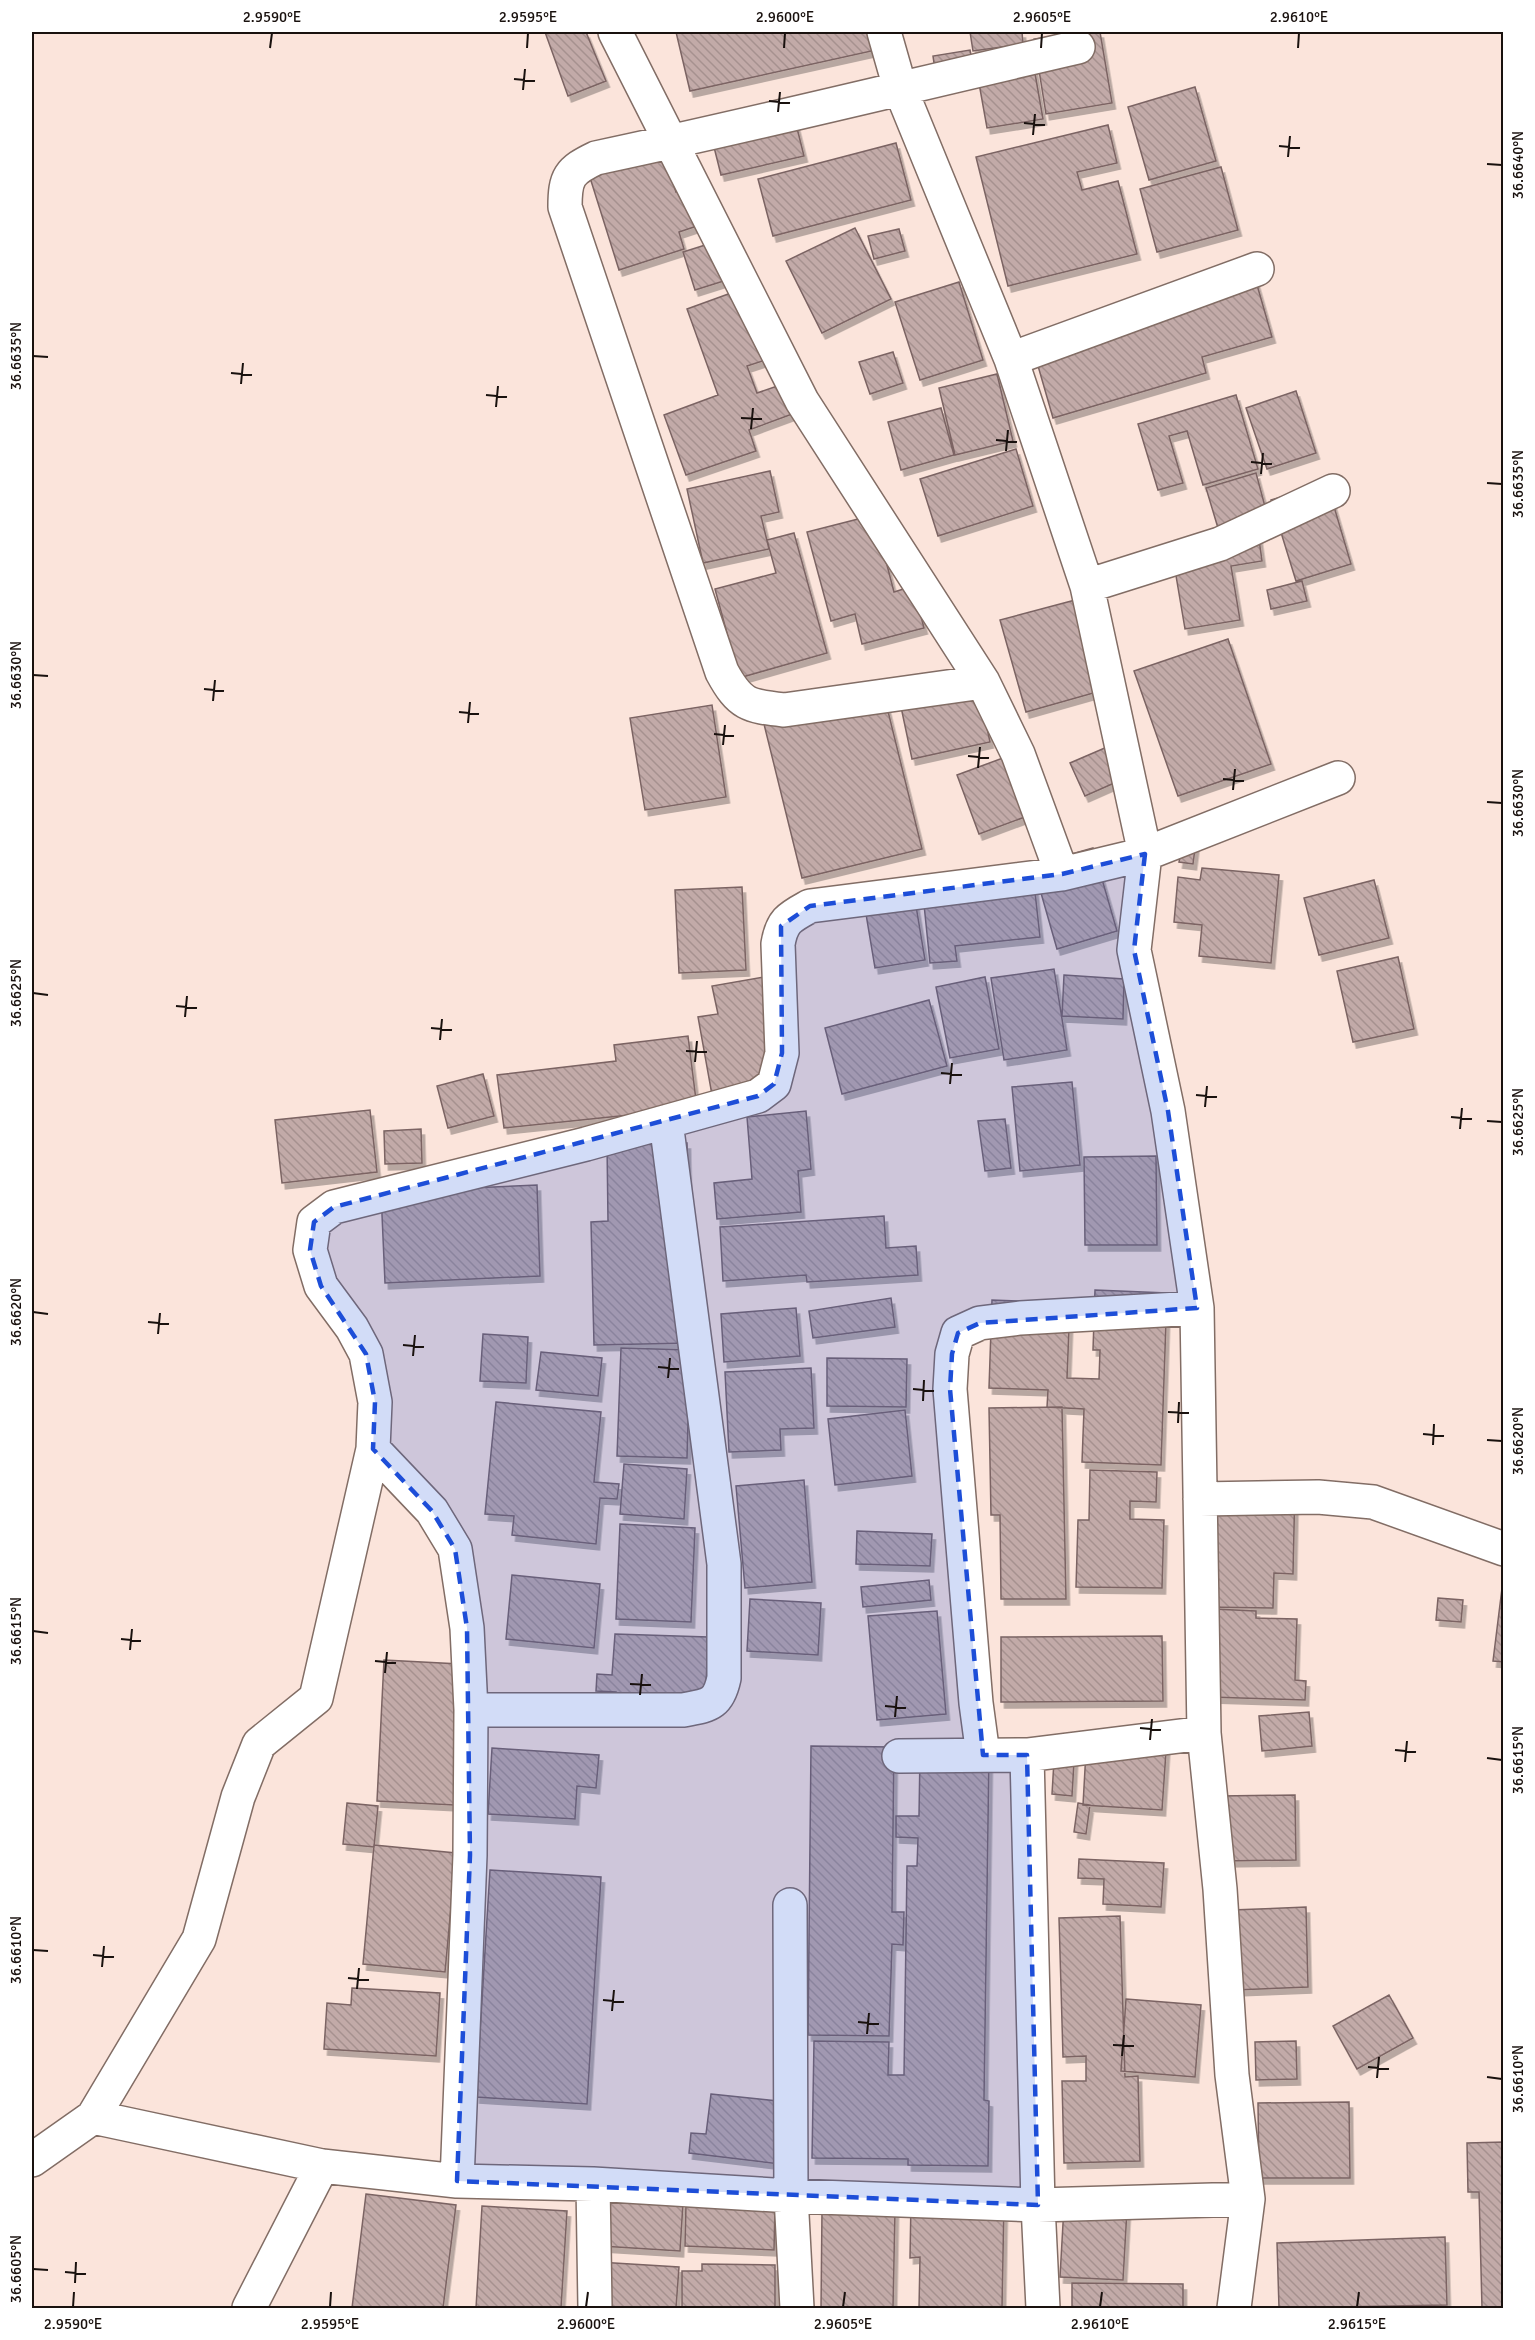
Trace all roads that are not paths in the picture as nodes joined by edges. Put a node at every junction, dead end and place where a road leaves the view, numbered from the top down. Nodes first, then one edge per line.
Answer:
1 (615, 32) edge
2 (884, 32) edge
3 (1078, 47) dead end
4 (900, 88) junction
5 (670, 142) junction
6 (1257, 269) dead end
7 (1011, 359) junction
8 (1333, 491) dead end
9 (1088, 586) junction
10 (983, 682) junction
11 (1338, 778) dead end
12 (1145, 854) junction
13 (1062, 874) junction
14 (666, 1122) junction
15 (1197, 1308) junction
16 (373, 1449) junction
17 (1200, 1499) junction
18 (1503, 1549) edge
19 (471, 1710) junction
20 (1204, 1733) junction
21 (899, 1755) dead end
22 (983, 1755) junction
23 (1027, 1755) junction
24 (790, 1905) dead end
25 (93, 2117) junction
26 (32, 2160) edge
27 (322, 2166) junction
28 (457, 2181) junction
29 (592, 2184) junction
30 (791, 2196) junction
31 (1248, 2199) junction
32 (1038, 2205) junction
33 (249, 2308) edge
34 (596, 2308) edge
35 (797, 2308) edge
36 (1043, 2308) edge
37 (1234, 2308) edge

1 - 5 street
2 - 4 street
3 - 4 street
4 - 5 street
4 - 7 street
5 - 10 street
5 - 10 street
6 - 7 street
7 - 9 street
8 - 9 street
9 - 12 street
10 - 13 street
11 - 12 street
12 - 13 street
12 - 15 street
13 - 14 street
14 - 16 street
14 - 19 street
15 - 17 street
15 - 22 street
16 - 19 street
16 - 25 street
17 - 18 street
17 - 20 street
19 - 28 street
20 - 23 street
20 - 31 street
21 - 22 street
22 - 23 street
23 - 32 street
24 - 30 street
25 - 26 street
25 - 27 street
27 - 28 street
27 - 33 street
28 - 29 street
29 - 30 street
29 - 34 street
30 - 32 street
30 - 35 street
31 - 32 street
31 - 37 street
32 - 36 street

